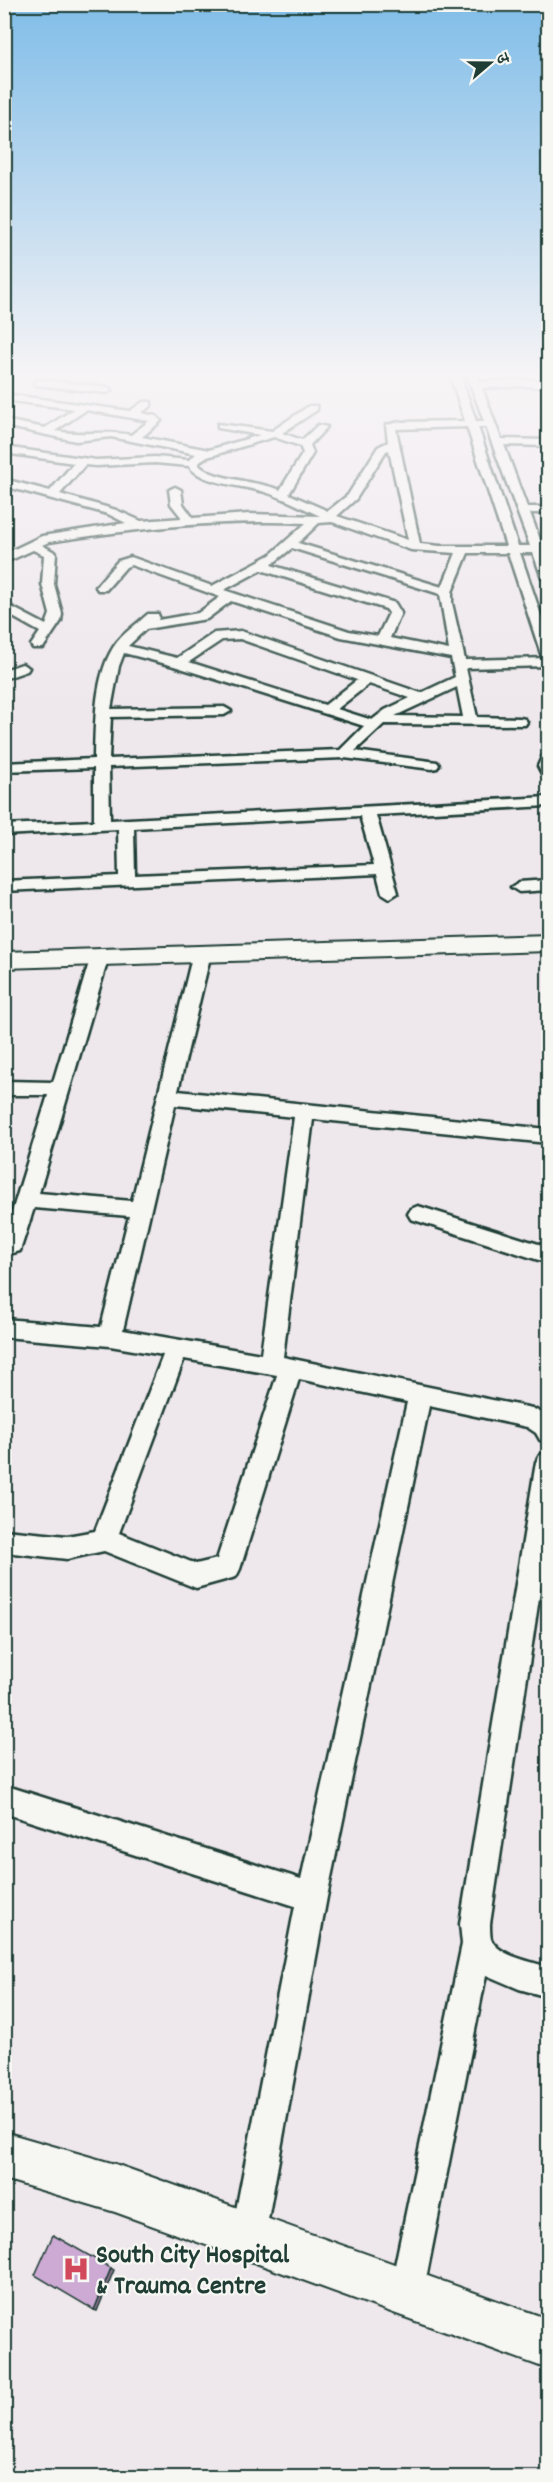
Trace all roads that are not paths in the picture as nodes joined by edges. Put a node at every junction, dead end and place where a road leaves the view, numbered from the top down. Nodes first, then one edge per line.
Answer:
1 (175, 490) dead end
2 (37, 491) edge
3 (55, 491) edge
4 (272, 491) edge
5 (285, 491) edge
6 (356, 491) edge
7 (403, 491) edge
8 (494, 491) edge
9 (517, 491) edge
10 (52, 495) junction
11 (283, 495) junction
12 (549, 510) edge
13 (526, 515) junction
14 (335, 519) junction
15 (316, 520) junction
16 (504, 520) junction
17 (190, 521) junction
18 (139, 525) junction
19 (290, 544) junction
20 (32, 545) junction
21 (415, 547) junction
22 (513, 549) junction
23 (544, 549) edge
24 (463, 550) junction
25 (4, 559) edge
26 (262, 566) junction
27 (549, 578) edge
28 (102, 587) dead end
29 (213, 591) junction
30 (446, 592) junction
31 (230, 596) junction
32 (4, 608) edge
33 (48, 631) junction
34 (382, 641) junction
35 (38, 645) dead end
36 (120, 648) junction
37 (549, 654) edge
38 (457, 660) junction
39 (549, 662) edge
40 (179, 663) junction
41 (22, 668) dead end
42 (4, 675) edge
43 (367, 679) junction
44 (462, 680) junction
45 (422, 698) junction
46 (327, 710) junction
47 (224, 711) dead end
48 (104, 713) junction
49 (471, 721) junction
50 (376, 722) junction
51 (520, 722) dead end
52 (344, 754) junction
53 (549, 758) edge
54 (102, 763) junction
55 (432, 765) dead end
56 (4, 767) edge
57 (549, 773) edge
58 (549, 802) edge
59 (367, 812) junction
60 (126, 823) junction
61 (102, 825) junction
62 (4, 830) edge
63 (383, 869) junction
64 (127, 880) junction
65 (549, 885) edge
66 (4, 886) edge
67 (519, 887) dead end
68 (390, 894) dead end
69 (549, 943) edge
70 (202, 953) junction
71 (100, 956) junction
72 (4, 960) edge
73 (4, 1088) edge
74 (60, 1089) junction
75 (167, 1097) junction
76 (304, 1112) junction
77 (549, 1136) edge
78 (26, 1200) junction
79 (140, 1209) junction
80 (418, 1214) dead end
81 (13, 1245) dead end
82 (549, 1255) edge
83 (4, 1328) edge
84 (110, 1337) junction
85 (177, 1349) junction
86 (281, 1366) junction
87 (420, 1395) junction
88 (549, 1433) edge
89 (548, 1475) edge
90 (104, 1539) junction
91 (4, 1541) edge
92 (4, 1799) edge
93 (312, 1897) junction
94 (477, 1944) junction
95 (549, 1982) edge
96 (4, 2155) edge
97 (248, 2236) junction
98 (406, 2294) junction
99 (549, 2344) edge

1 - 17 street
2 - 10 street
3 - 10 street
4 - 11 street
5 - 11 street
6 - 14 street
7 - 21 street
8 - 16 street
9 - 13 street
10 - 18 street
11 - 14 street
12 - 13 street
13 - 16 street
13 - 23 street
14 - 15 street
14 - 21 street
15 - 17 street
15 - 19 street
16 - 22 street
17 - 18 street
18 - 20 street
19 - 26 street
19 - 30 street
20 - 25 street
20 - 33 street
21 - 24 street
22 - 23 street
22 - 24 street
22 - 37 street
23 - 27 street
24 - 30 street
26 - 29 street
26 - 34 street
28 - 29 street
29 - 31 street
30 - 38 street
31 - 34 street
31 - 36 street
32 - 33 street
33 - 35 street
34 - 38 street
36 - 40 street
36 - 48 street
38 - 39 street
38 - 44 street
40 - 43 street
40 - 46 street
41 - 42 street
43 - 45 street
43 - 46 street
44 - 45 street
44 - 49 street
45 - 50 street
46 - 50 street
47 - 48 street
48 - 54 street
49 - 50 street
49 - 51 street
50 - 52 street
52 - 54 street
52 - 55 street
53 - 57 street
54 - 56 street
54 - 61 street
58 - 59 street
59 - 60 street
59 - 63 street
60 - 61 street
60 - 64 street
61 - 62 street
63 - 64 street
63 - 68 street
64 - 66 street
65 - 67 street
69 - 70 street
70 - 71 street
70 - 75 street
71 - 72 street
71 - 74 street
73 - 74 street
74 - 78 street
75 - 76 street
75 - 79 street
76 - 77 street
76 - 86 street
78 - 79 street
78 - 81 street
79 - 84 street
80 - 82 street
83 - 84 street
84 - 85 street
85 - 86 street
85 - 90 street
86 - 87 street
86 - 90 street
87 - 88 street
87 - 93 street
89 - 94 street
90 - 91 street
92 - 93 street
93 - 97 street
94 - 95 street
94 - 98 street
96 - 97 street
97 - 98 street
98 - 99 street

